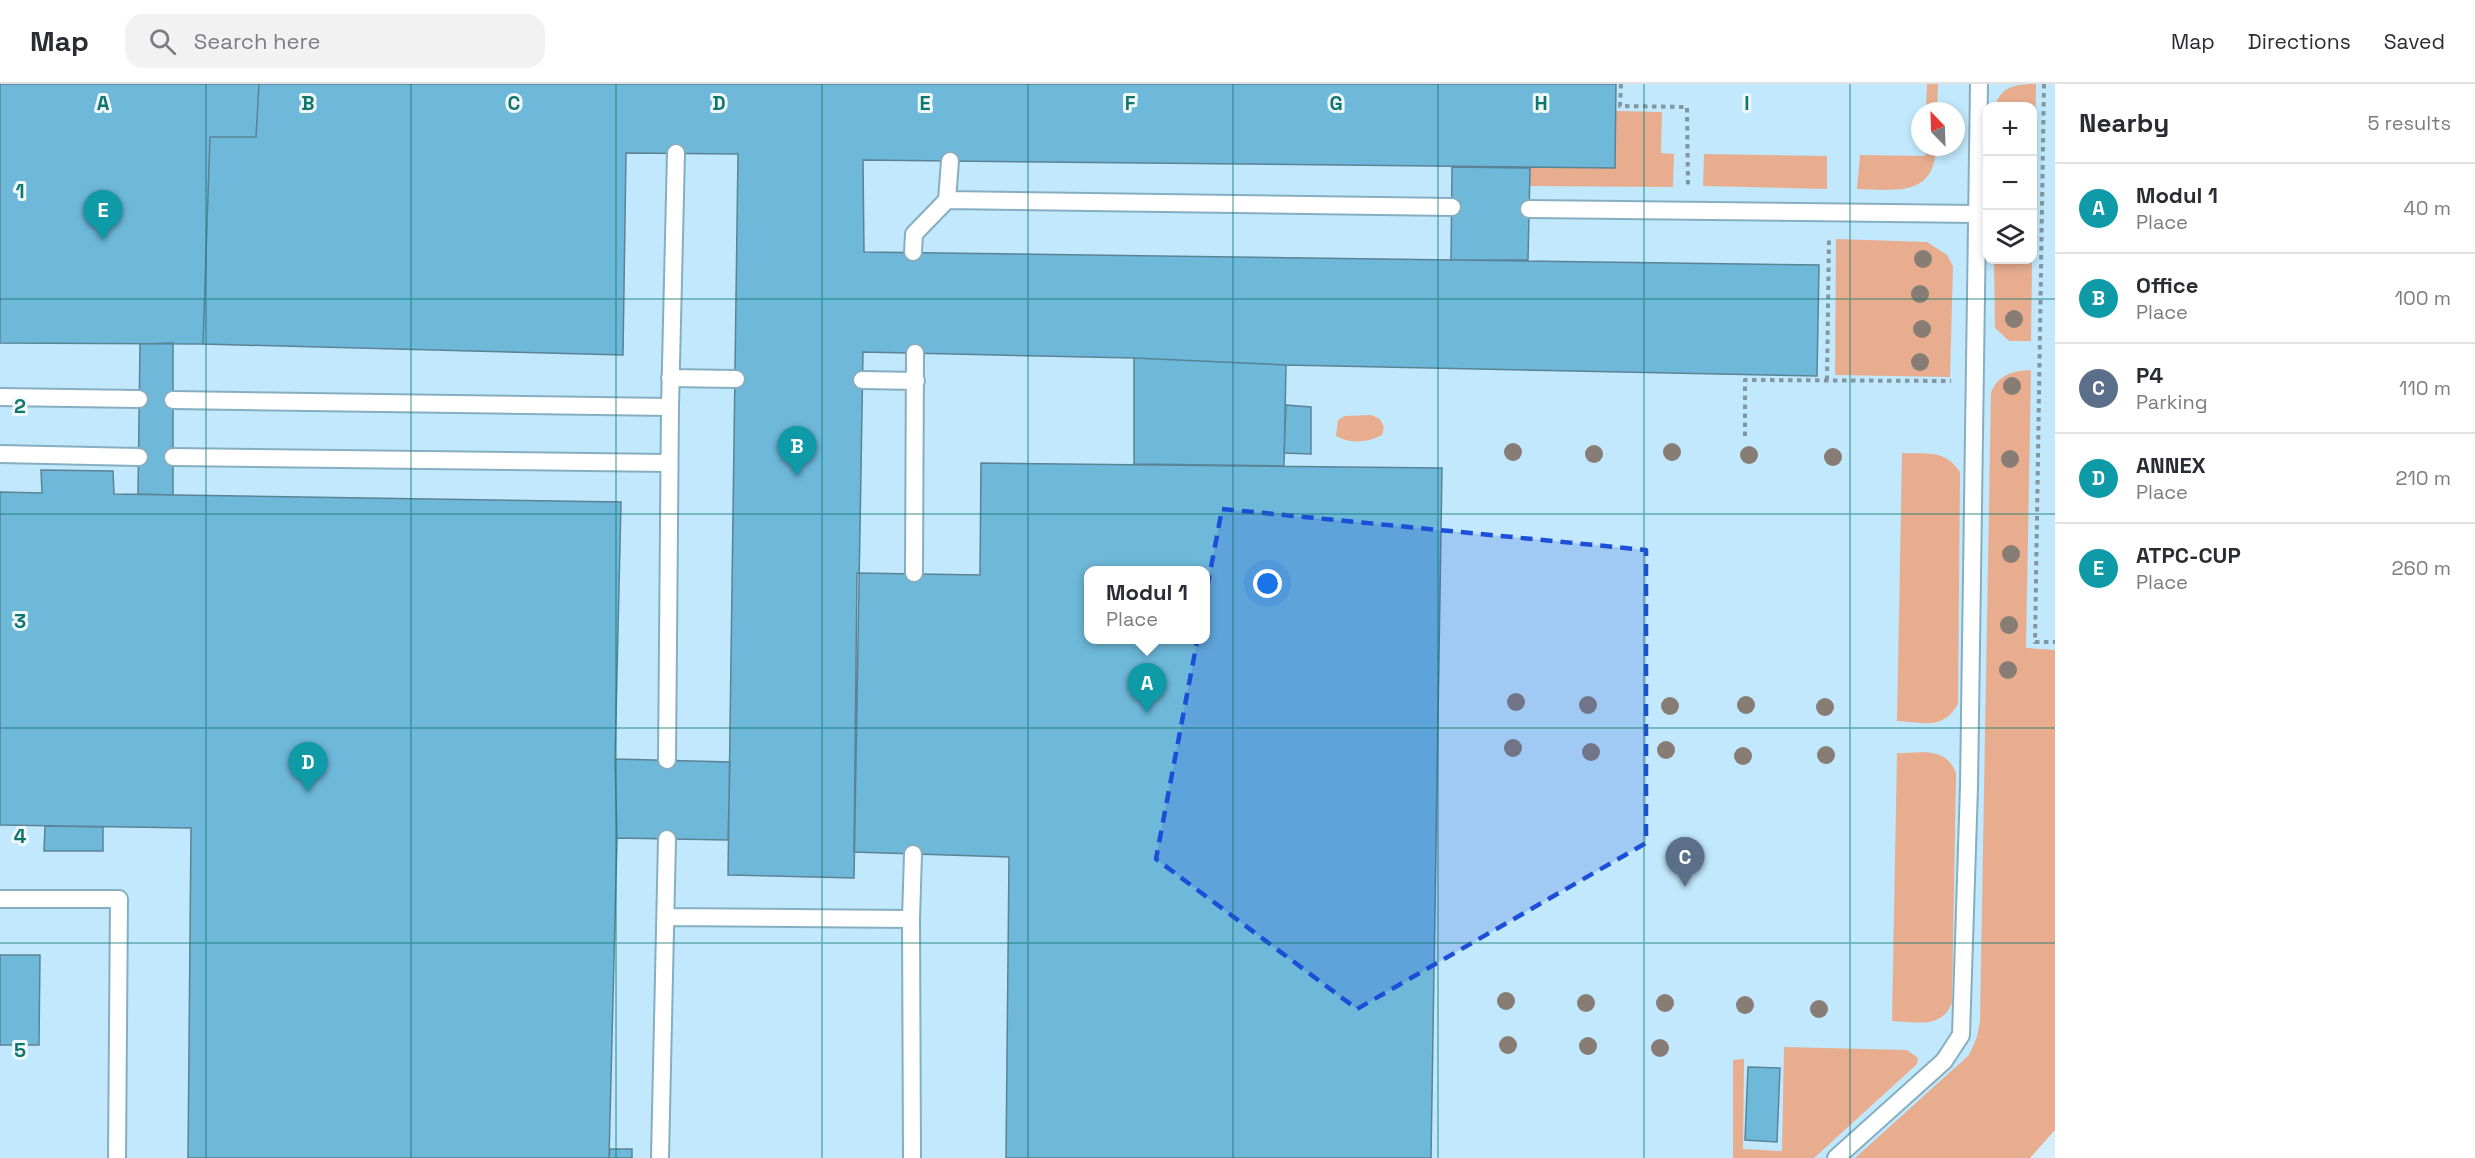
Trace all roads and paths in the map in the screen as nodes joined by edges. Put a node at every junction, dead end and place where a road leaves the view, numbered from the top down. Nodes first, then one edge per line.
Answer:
1 (1621, 84) edge
2 (1979, 84) edge
3 (2044, 84) edge
4 (676, 153) dead end
5 (950, 161) dead end
6 (1688, 162) dead end
7 (947, 200) junction
8 (1452, 207) dead end
9 (1529, 210) dead end
10 (1830, 213) junction
11 (1978, 214) junction
12 (914, 252) dead end
13 (915, 353) dead end
14 (670, 378) junction
15 (736, 379) dead end
16 (862, 380) dead end
17 (1827, 380) junction
18 (916, 381) junction
19 (1976, 381) junction
20 (0, 397) edge
21 (139, 399) dead end
22 (173, 400) dead end
23 (670, 407) junction
24 (1745, 436) dead end
25 (0, 454) edge
26 (139, 457) dead end
27 (173, 458) dead end
28 (668, 463) junction
29 (914, 573) dead end
30 (2055, 642) edge
31 (667, 760) dead end
32 (667, 839) dead end
33 (913, 854) dead end
34 (0, 899) edge
35 (666, 917) junction
36 (911, 919) junction
37 (117, 1158) edge
38 (660, 1158) edge
39 (912, 1158) edge
40 (1836, 1158) edge

1 - 6 path
2 - 11 lane
3 - 30 path
4 - 14 lane
5 - 7 lane
7 - 8 lane
7 - 12 lane
9 - 10 lane
10 - 11 lane
10 - 17 path
11 - 19 lane
13 - 18 lane
14 - 15 lane
14 - 23 lane
16 - 18 lane
17 - 19 path
17 - 24 path
18 - 29 lane
19 - 40 lane
20 - 21 lane
22 - 23 lane
23 - 28 lane
25 - 26 lane
27 - 28 lane
28 - 31 lane
32 - 35 lane
33 - 36 lane
34 - 37 lane
35 - 36 lane
35 - 38 lane
36 - 39 lane

